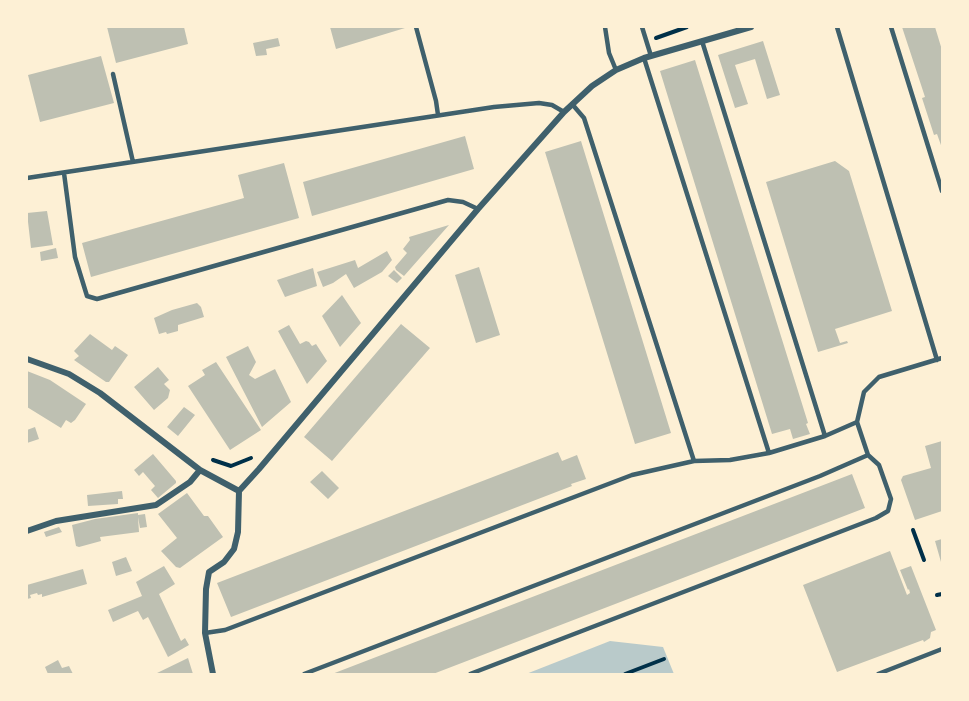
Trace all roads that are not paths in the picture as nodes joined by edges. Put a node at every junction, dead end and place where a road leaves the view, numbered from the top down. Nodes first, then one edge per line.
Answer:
1 (416, 27) edge
2 (605, 27) edge
3 (642, 27) edge
4 (750, 27) edge
5 (837, 27) edge
6 (891, 27) edge
7 (702, 41) junction
8 (648, 57) junction
9 (616, 70) junction
10 (113, 74) dead end
11 (572, 104) junction
12 (564, 112) junction
13 (438, 115) junction
14 (133, 162) junction
15 (64, 173) junction
16 (27, 177) edge
17 (942, 190) edge
18 (478, 209) junction
19 (27, 359) edge
20 (939, 359) edge
21 (857, 422) junction
22 (825, 436) junction
23 (769, 453) junction
24 (868, 455) junction
25 (694, 461) junction
26 (200, 470) junction
27 (239, 491) junction
28 (27, 531) edge
29 (205, 633) junction
30 (942, 649) edge
31 (213, 674) edge
32 (303, 674) edge
33 (470, 674) edge
34 (878, 674) edge

1 - 13 lane
2 - 9 lane
3 - 8 lane
4 - 7 street
5 - 20 lane
6 - 17 lane
7 - 8 street
7 - 22 lane
8 - 9 street
8 - 23 lane
9 - 11 street
10 - 14 lane
11 - 12 street
11 - 25 lane
12 - 13 lane
12 - 18 street
13 - 14 lane
14 - 15 lane
15 - 16 lane
15 - 18 lane
18 - 27 street
19 - 26 street
20 - 21 lane
21 - 22 lane
21 - 24 lane
22 - 23 lane
23 - 25 lane
24 - 32 lane
24 - 33 lane
25 - 29 lane
26 - 27 street
26 - 28 street
27 - 29 street
29 - 31 street
30 - 34 lane

